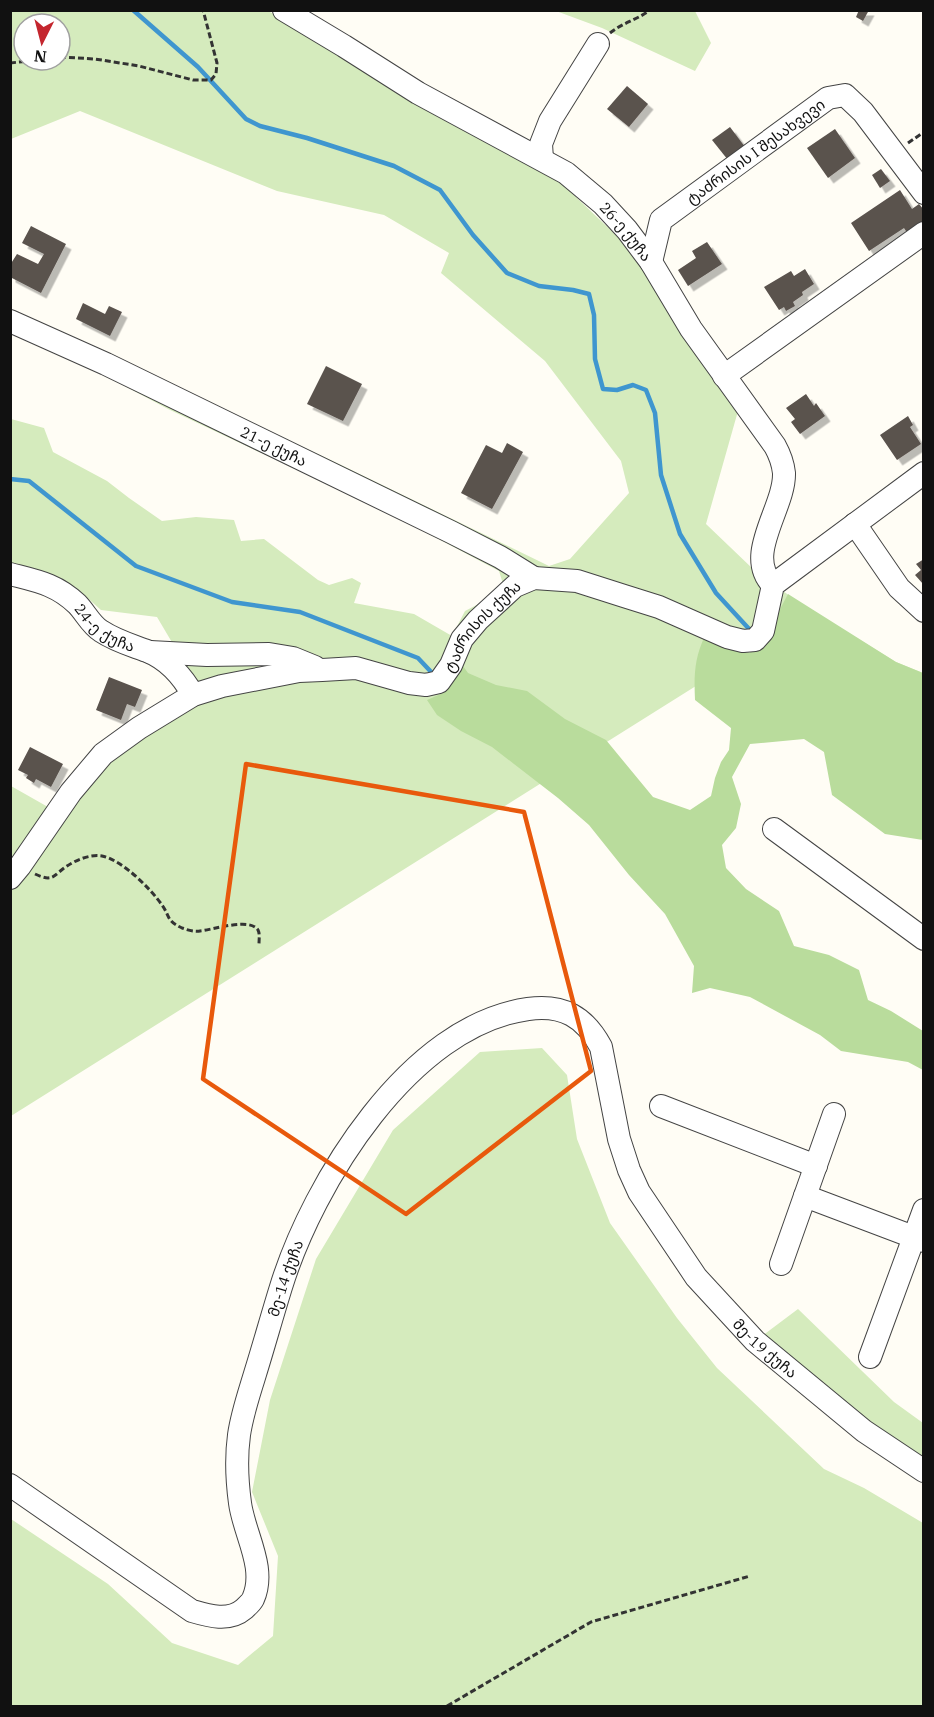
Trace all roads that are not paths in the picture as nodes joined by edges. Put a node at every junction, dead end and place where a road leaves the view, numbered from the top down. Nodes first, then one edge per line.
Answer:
1 (284, 10) edge
2 (598, 44) road end
3 (542, 159) junction
4 (924, 193) edge
5 (924, 233) edge
6 (651, 262) junction
7 (10, 321) edge
8 (724, 376) junction
9 (924, 473) edge
10 (855, 524) junction
11 (10, 574) edge
12 (534, 578) junction
13 (773, 585) junction
14 (924, 611) edge
15 (149, 652) junction
16 (322, 670) junction
17 (193, 695) junction
18 (774, 829) dead end
19 (15, 872) edge
20 (924, 939) edge
21 (661, 1106) dead end
22 (834, 1114) dead end
23 (816, 1166) junction
24 (639, 1192) joint
25 (805, 1196) junction
26 (924, 1210) edge
27 (919, 1239) edge
28 (782, 1264) dead end
29 (870, 1356) dead end
30 (924, 1472) edge
31 (10, 1485) edge

1 - 3 street, 26-ე ქუჩა
2 - 3 street
3 - 6 street, 26-ე ქუჩა
4 - 6 street, ტაძრისის I შესახვევი
5 - 8 street
6 - 8 street, 26-ე ქუჩა
7 - 12 street, 21-ე ქუჩა
8 - 13 street, 26-ე ქუჩა
9 - 10 street
10 - 13 street
10 - 14 street
11 - 15 street, 24-ე ქუჩა
12 - 13 street, ტაძრისის ქუჩა
12 - 16 street, ტაძრისის ქუჩა
15 - 16 street
15 - 17 street, 24-ე ქუჩა
16 - 17 street, ტაძრისის ქუჩა
17 - 19 street, ტაძრისის ქუჩა
18 - 20 street
21 - 23 street
22 - 23 street
23 - 25 street
24 - 30 street, მე-19 ქუჩა
24 - 31 street, მე-14 ქუჩა
25 - 27 street
25 - 28 street
26 - 27 street
27 - 29 street

